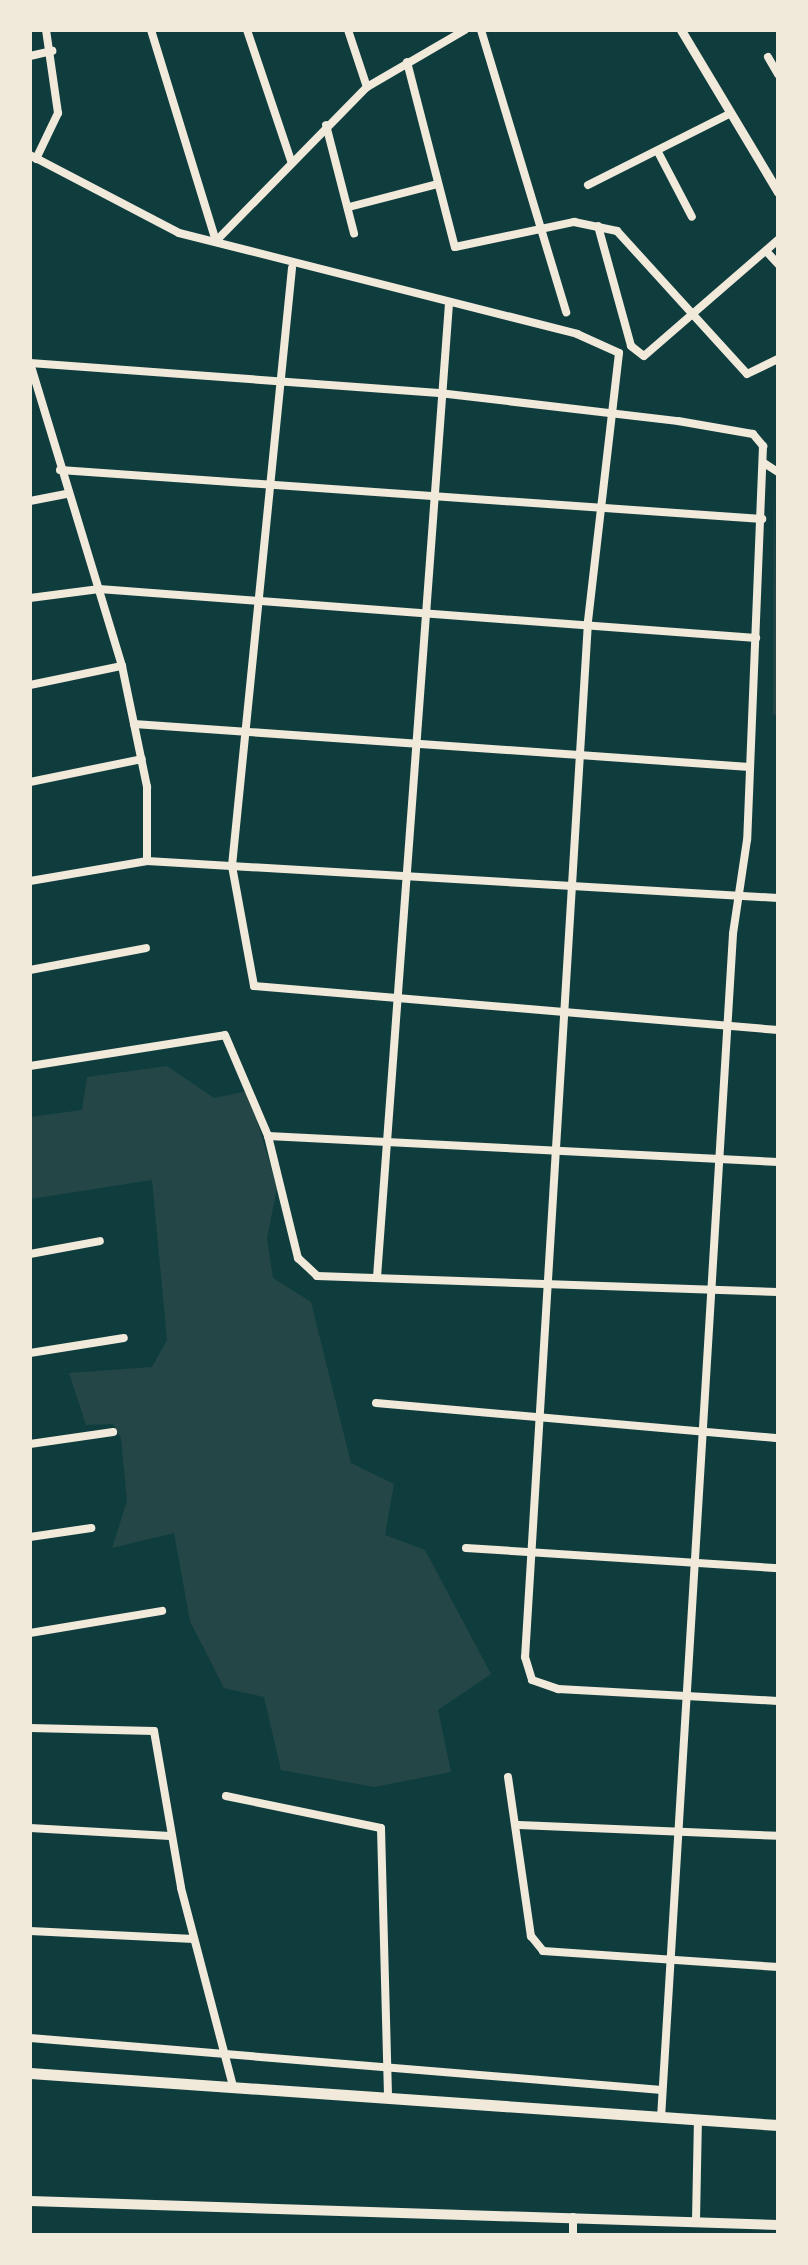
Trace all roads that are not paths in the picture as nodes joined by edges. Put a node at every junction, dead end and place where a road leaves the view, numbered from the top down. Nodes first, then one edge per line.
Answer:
1 (46, 30) edge
2 (151, 30) edge
3 (247, 30) edge
4 (348, 30) edge
5 (441, 30) edge
6 (465, 30) edge
7 (481, 30) edge
8 (681, 30) edge
9 (445, 41) junction
10 (52, 51) junction
11 (30, 56) edge
12 (768, 57) dead end
13 (406, 62) junction
14 (778, 74) edge
15 (366, 87) junction
16 (729, 114) junction
17 (326, 125) junction
18 (658, 152) junction
19 (33, 157) edge
20 (290, 161) junction
21 (438, 184) junction
22 (588, 185) dead end
23 (778, 192) edge
24 (349, 207) junction
25 (692, 217) dead end
26 (598, 226) junction
27 (537, 227) junction
28 (354, 232) dead end
29 (778, 240) edge
30 (216, 241) junction
31 (766, 251) junction
32 (778, 264) edge
33 (292, 268) junction
34 (449, 304) junction
35 (566, 312) dead end
36 (696, 312) junction
37 (778, 359) edge
38 (30, 363) edge
39 (281, 380) junction
40 (439, 394) junction
41 (43, 408) junction
42 (30, 410) edge
43 (611, 414) junction
44 (764, 463) junction
45 (60, 470) junction
46 (778, 472) edge
47 (268, 488) junction
48 (67, 494) junction
49 (429, 496) junction
50 (30, 501) edge
51 (598, 508) junction
52 (762, 519) junction
53 (99, 590) junction
54 (30, 598) edge
55 (252, 599) junction
56 (421, 612) junction
57 (588, 622) junction
58 (756, 638) junction
59 (122, 666) junction
60 (30, 685) edge
61 (134, 724) junction
62 (246, 728) junction
63 (412, 744) junction
64 (582, 750) junction
65 (142, 759) junction
66 (750, 766) junction
67 (30, 782) edge
68 (147, 860) junction
69 (232, 866) junction
70 (405, 872) junction
71 (30, 880) edge
72 (573, 886) junction
73 (739, 896) junction
74 (778, 898) edge
75 (146, 948) dead end
76 (30, 970) edge
77 (396, 1005) junction
78 (567, 1016) junction
79 (730, 1030) junction
80 (778, 1030) edge
81 (30, 1066) edge
82 (268, 1136) junction
83 (385, 1137) junction
84 (558, 1148) junction
85 (722, 1158) junction
86 (778, 1162) edge
87 (100, 1242) dead end
88 (30, 1254) edge
89 (377, 1277) junction
90 (547, 1284) junction
91 (715, 1288) junction
92 (778, 1292) edge
93 (124, 1338) dead end
94 (30, 1353) edge
95 (376, 1403) dead end
96 (538, 1423) junction
97 (113, 1432) dead end
98 (707, 1432) junction
99 (778, 1438) edge
100 (30, 1444) edge
101 (91, 1528) dead end
102 (30, 1537) edge
103 (466, 1548) dead end
104 (530, 1552) junction
105 (701, 1562) junction
106 (778, 1568) edge
107 (162, 1611) dead end
108 (30, 1633) edge
109 (691, 1698) junction
110 (778, 1700) edge
111 (30, 1728) edge
112 (508, 1777) dead end
113 (226, 1796) dead end
114 (519, 1825) junction
115 (30, 1828) edge
116 (681, 1830) junction
117 (170, 1836) junction
118 (778, 1836) edge
119 (30, 1931) edge
120 (194, 1938) junction
121 (669, 1966) junction
122 (778, 1966) edge
123 (30, 2038) edge
124 (226, 2052) junction
125 (388, 2064) junction
126 (30, 2073) edge
127 (233, 2086) junction
128 (662, 2090) junction
129 (388, 2096) junction
130 (660, 2118) junction
131 (698, 2120) junction
132 (778, 2125) edge
133 (30, 2201) edge
134 (573, 2217) junction
135 (696, 2221) junction
136 (778, 2226) edge
137 (573, 2235) edge

1 - 10 street
2 - 30 street
3 - 20 street
4 - 15 street
5 - 9 street
6 - 9 street
7 - 27 street
8 - 16 street
9 - 13 street
10 - 11 street
10 - 19 street
12 - 14 street
13 - 15 street
13 - 21 street
15 - 17 street
16 - 18 street
16 - 23 street
17 - 20 street
17 - 24 street
18 - 22 street
18 - 25 street
19 - 30 street
20 - 30 street
21 - 24 street
21 - 27 street
24 - 28 street
26 - 27 street
26 - 36 street
26 - 36 street
27 - 35 street
29 - 31 street
30 - 33 street
31 - 32 street
31 - 36 street
33 - 34 street
33 - 39 street
34 - 40 street
34 - 43 street
36 - 37 street
38 - 39 street
38 - 41 street
39 - 40 street
39 - 47 street
40 - 43 street
40 - 49 street
41 - 42 street
41 - 45 street
43 - 44 street
43 - 51 street
44 - 46 street
44 - 52 street
45 - 47 street
45 - 48 street
47 - 49 street
47 - 55 street
48 - 50 street
48 - 53 street
49 - 51 street
49 - 56 street
51 - 52 street
51 - 57 street
52 - 58 street
53 - 54 street
53 - 55 street
53 - 59 street
55 - 56 street
55 - 62 street
56 - 57 street
56 - 63 street
57 - 58 street
57 - 64 street
58 - 66 street
59 - 60 street
59 - 61 street
61 - 62 street
61 - 65 street
62 - 63 street
62 - 69 street
63 - 64 street
63 - 70 street
64 - 66 street
64 - 72 street
65 - 67 street
65 - 68 street
66 - 73 street
68 - 69 street
68 - 71 street
69 - 70 street
69 - 77 street
70 - 72 street
70 - 77 street
72 - 73 street
72 - 78 street
73 - 74 street
73 - 79 street
75 - 76 street
77 - 78 street
77 - 83 street
78 - 79 street
78 - 84 street
79 - 80 street
79 - 85 street
81 - 82 street
82 - 83 street
82 - 89 street
83 - 84 street
83 - 89 street
84 - 85 street
84 - 90 street
85 - 86 street
85 - 91 street
87 - 88 street
89 - 90 street
90 - 91 street
90 - 96 street
91 - 92 street
91 - 98 street
93 - 94 street
95 - 96 street
96 - 98 street
96 - 104 street
97 - 100 street
98 - 99 street
98 - 105 street
101 - 102 street
103 - 104 street
104 - 105 street
104 - 109 street
105 - 106 street
105 - 109 street
107 - 108 street
109 - 110 street
109 - 116 street
111 - 117 street
112 - 114 street
113 - 125 street
114 - 116 street
114 - 121 street
115 - 117 street
116 - 118 street
116 - 121 street
117 - 120 street
119 - 120 street
120 - 124 street
121 - 122 street
121 - 128 street
123 - 124 street
124 - 125 street
124 - 127 street
125 - 128 street
125 - 129 street
126 - 127 main road
127 - 129 main road
128 - 130 street
129 - 130 main road
130 - 131 main road
131 - 132 main road
131 - 135 street
133 - 134 main road
134 - 135 main road
134 - 137 street
135 - 136 main road

